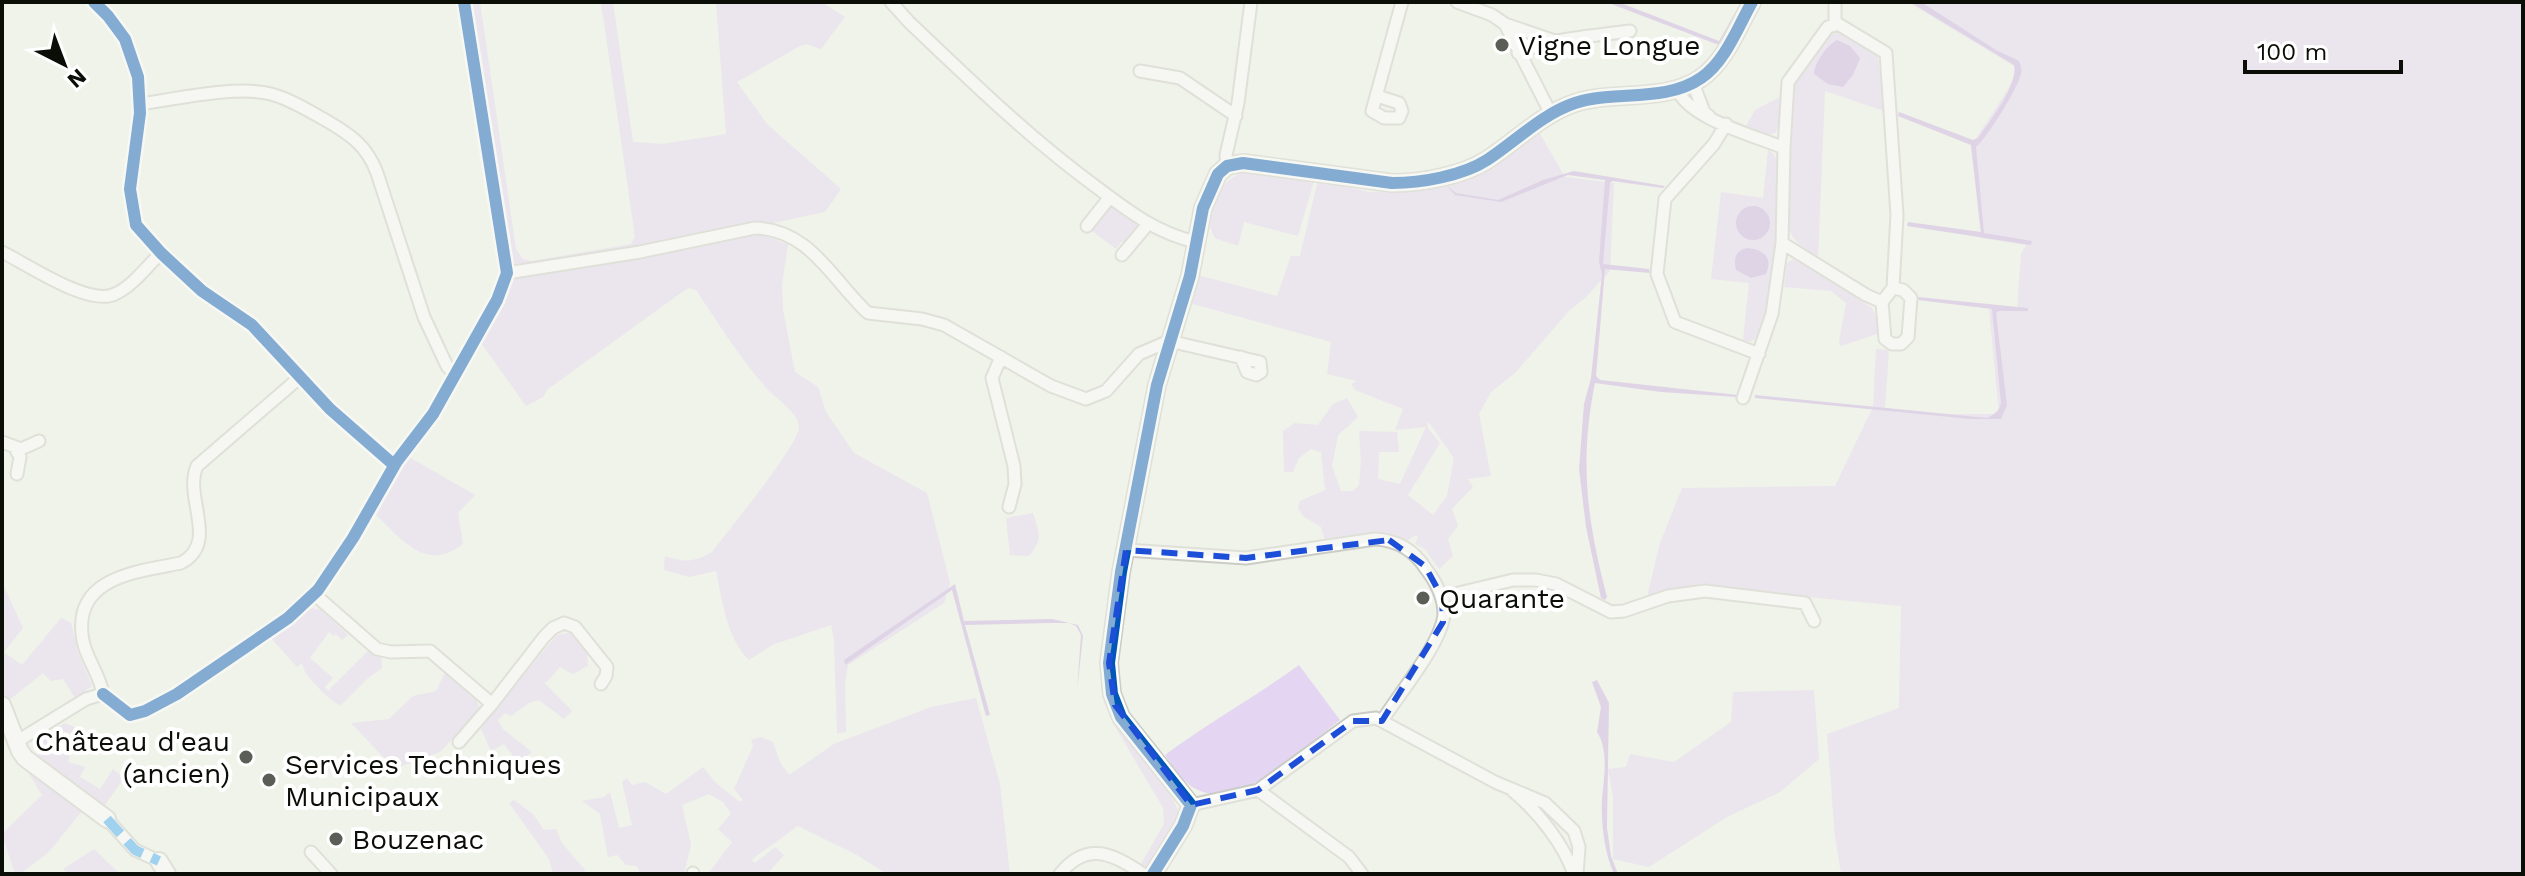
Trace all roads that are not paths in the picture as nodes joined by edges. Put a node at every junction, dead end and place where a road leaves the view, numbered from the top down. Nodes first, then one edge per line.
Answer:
1 (94, 2) edge
2 (464, 2) edge
3 (891, 2) edge
4 (1251, 2) edge
5 (1402, 2) edge
6 (1457, 2) edge
7 (1752, 2) edge
8 (1835, 2) edge
9 (1505, 24) junction
10 (1835, 24) junction
11 (1630, 31) dead end
12 (1556, 41) junction
13 (1518, 53) junction
14 (1140, 71) dead end
15 (1685, 86) junction
16 (1377, 96) dead end
17 (140, 104) junction
18 (1551, 114) junction
19 (1236, 116) junction
20 (1726, 124) junction
21 (1784, 148) junction
22 (1227, 166) junction
23 (1110, 197) junction
24 (1148, 224) junction
25 (1087, 226) dead end
26 (1196, 242) junction
27 (1782, 243) junction
28 (2, 252) edge
29 (161, 253) junction
30 (1122, 255) dead end
31 (507, 273) junction
32 (1893, 288) junction
33 (1882, 302) junction
34 (1169, 341) junction
35 (1759, 354) junction
36 (1001, 357) junction
37 (1241, 357) dead end
38 (455, 375) junction
39 (299, 378) junction
40 (1743, 398) dead end
41 (39, 441) dead end
42 (2, 442) edge
43 (15, 448) junction
44 (394, 465) junction
45 (17, 474) dead end
46 (1009, 507) dead end
47 (1126, 550) junction
48 (314, 594) junction
49 (1442, 597) junction
50 (1814, 621) dead end
51 (601, 684) dead end
52 (103, 694) junction
53 (492, 704) junction
54 (2, 705) edge
55 (1382, 721) junction
56 (14, 736) junction
57 (459, 742) dead end
58 (1509, 788) junction
59 (1258, 790) junction
60 (1191, 805) junction
61 (107, 819) joint
62 (311, 852) dead end
63 (163, 868) edge
64 (331, 874) edge
65 (1060, 874) edge
66 (1143, 874) edge
67 (1153, 874) edge
68 (1362, 874) edge
69 (1576, 874) edge

1 - 17 street
2 - 31 street
3 - 23 street
4 - 19 street
5 - 16 street
6 - 9 street
7 - 15 street
8 - 10 street
9 - 12 street
9 - 13 street
10 - 21 street
10 - 32 street
11 - 12 street
12 - 13 street
13 - 18 street
14 - 19 street
15 - 18 street
15 - 20 street
17 - 29 street
17 - 38 street
18 - 22 street
19 - 22 street
20 - 21 street
20 - 35 street
21 - 27 street
22 - 26 street
23 - 24 street
23 - 25 street
24 - 26 street
24 - 30 street
26 - 34 street
27 - 33 street
27 - 35 street
28 - 29 street
29 - 39 street
31 - 36 street
31 - 38 street
32 - 33 street
32 - 33 street
34 - 36 street
34 - 37 street
34 - 47 street
35 - 40 street
36 - 46 street
38 - 44 street
39 - 44 street
39 - 52 street
41 - 43 street
42 - 43 street
43 - 45 street
44 - 48 street
47 - 49 street
47 - 60 street
48 - 52 street
48 - 53 street
49 - 50 street
49 - 55 street
51 - 53 street
52 - 56 street
53 - 57 street
54 - 56 street
55 - 58 street
55 - 59 street
56 - 61 street
58 - 69 street
58 - 69 street
59 - 60 street
59 - 68 street
60 - 67 street
61 - 63 street
62 - 64 street
65 - 66 street

